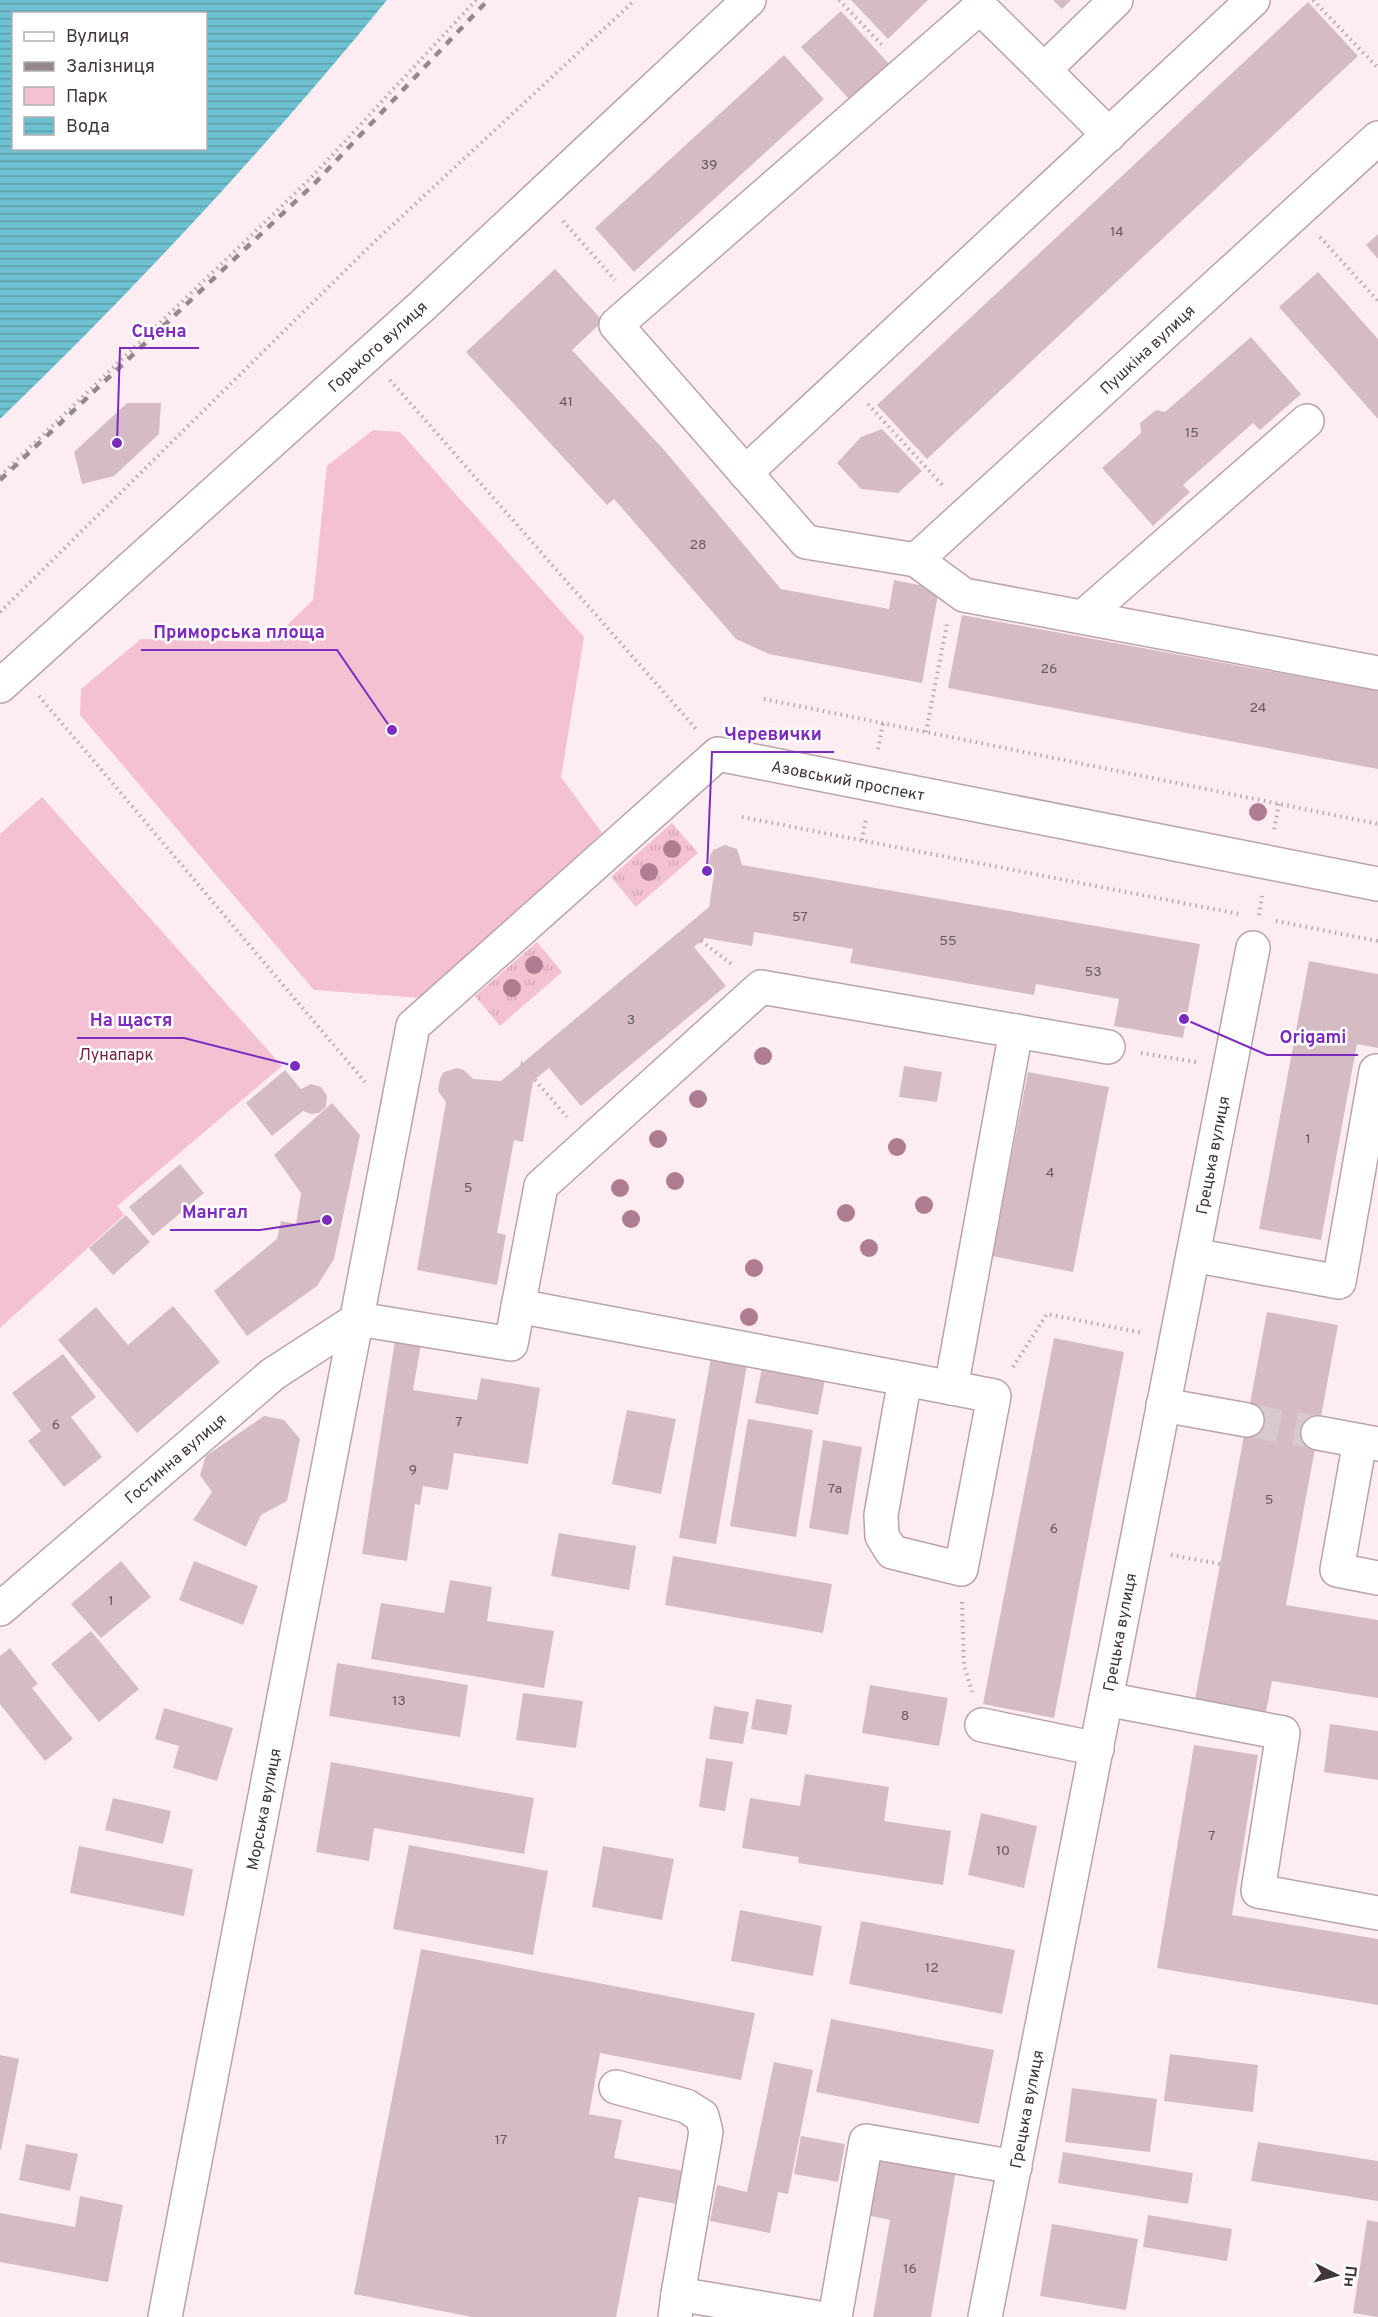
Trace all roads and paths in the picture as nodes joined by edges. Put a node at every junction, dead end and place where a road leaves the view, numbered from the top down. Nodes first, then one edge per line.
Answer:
1 (476, 0) edge
2 (635, 0) edge
3 (749, 0) edge
4 (839, 0) edge
5 (1116, 0) edge
6 (1253, 0) edge
7 (1313, 0) edge
8 (1378, 68) edge
9 (1044, 70) junction
10 (907, 71) junction
11 (1109, 135) junction
12 (1378, 138) edge
13 (540, 195) junction
14 (1297, 212) junction
15 (1378, 301) edge
16 (638, 306) junction
17 (367, 355) junction
18 (846, 379) junction
19 (1307, 420) dead end
20 (746, 473) junction
21 (0, 476) edge
22 (968, 513) junction
23 (916, 560) junction
24 (954, 587) junction
25 (0, 612) edge
26 (1083, 617) junction
27 (1378, 673) edge
28 (8, 678) edge
29 (764, 699) dead end
30 (926, 732) junction
31 (718, 754) junction
32 (742, 817) dead end
33 (1378, 824) edge
34 (1378, 884) edge
35 (1247, 916) dead end
36 (1256, 933) joint
37 (1378, 941) edge
38 (1016, 1031) junction
39 (1108, 1047) joint
40 (1229, 1068) junction
41 (1376, 1071) dead end
42 (535, 1080) dead end
43 (396, 1117) junction
44 (589, 1142) junction
45 (1193, 1255) junction
46 (518, 1306) junction
47 (359, 1309) junction
48 (1176, 1340) junction
49 (905, 1379) junction
50 (951, 1388) junction
51 (994, 1396) junction
52 (1163, 1405) junction
53 (1247, 1420) tunnel mouth
54 (1318, 1433) tunnel mouth
55 (1369, 1442) edge
56 (1136, 1548) junction
57 (1220, 1564) dead end
58 (961, 1569) junction
59 (1378, 1578) edge
60 (0, 1609) edge
61 (1106, 1699) junction
62 (982, 1725) joint
63 (1097, 1749) junction
64 (1378, 1913) edge
65 (616, 2087) dead end
66 (1015, 2167) junction
67 (676, 2306) edge
68 (165, 2317) edge
69 (814, 2317) edge
70 (835, 2317) edge
71 (985, 2317) edge

1 - 21 path
2 - 25 path
3 - 13 street, Горького вулиця
4 - 10 path
5 - 9 street
6 - 11 street
7 - 8 path
9 - 10 street
9 - 11 street
10 - 16 street
11 - 18 street
12 - 14 street, Пушкіна вулиця
13 - 16 path
13 - 17 street, Горького вулиця
14 - 15 path
14 - 22 street, Пушкіна вулиця
16 - 20 street
17 - 28 street, Горького вулиця
17 - 31 path
18 - 20 street
18 - 22 path
19 - 26 street
20 - 23 street
22 - 23 street, Пушкіна вулиця
23 - 24 street
24 - 26 street
24 - 30 path
26 - 27 street
28 - 43 path
29 - 30 path
30 - 33 path
31 - 34 street, Азовський проспект
31 - 43 street, Морська вулиця
32 - 35 path
36 - 37 path
36 - 40 street, Грецька вулиця
38 - 39 street
38 - 44 street
38 - 50 street
39 - 40 path
40 - 45 street, Грецька вулиця
41 - 45 street
42 - 44 path
43 - 47 street, Морська вулиця
44 - 46 street
45 - 48 street, Грецька вулиця
46 - 47 street
46 - 49 street
47 - 60 street, Гостинна вулиця
47 - 68 street, Морська вулиця
48 - 51 path
48 - 52 street, Грецька вулиця
49 - 50 street
49 - 58 street
50 - 51 street
51 - 58 street
52 - 53 street
52 - 56 street, Грецька вулиця
54 - 55 street
55 - 59 street
56 - 57 path
56 - 61 street, Грецька вулиця
58 - 62 path
61 - 63 street, Грецька вулиця
61 - 64 street
62 - 63 street
63 - 66 street, Грецька вулиця
65 - 67 street
66 - 70 street
66 - 71 street, Грецька вулиця
67 - 69 street

